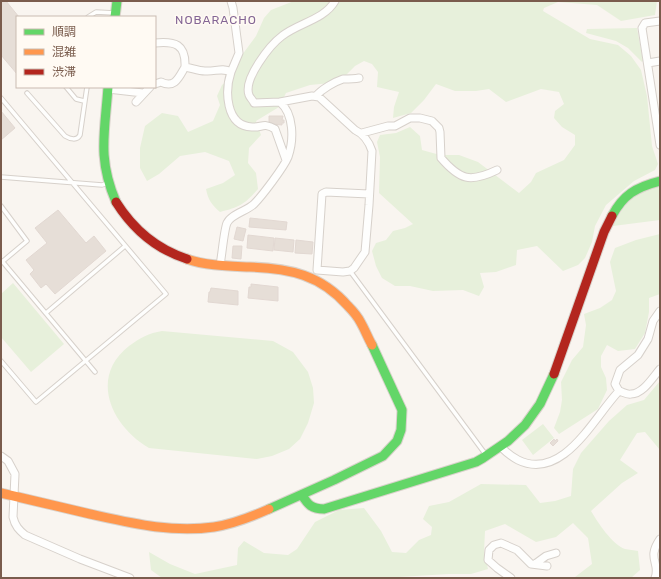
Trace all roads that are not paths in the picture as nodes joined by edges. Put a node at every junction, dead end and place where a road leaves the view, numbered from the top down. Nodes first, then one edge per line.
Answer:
1 (117, 1) edge
2 (231, 1) edge
3 (335, 1) edge
4 (115, 15) edge
5 (90, 16) edge
6 (660, 21) edge
7 (156, 43) edge
8 (660, 62) edge
9 (648, 63) junction
10 (185, 66) junction
11 (231, 72) junction
12 (359, 78) dead end
13 (156, 84) edge
14 (67, 88) edge
15 (87, 88) edge
16 (108, 88) edge
17 (149, 88) edge
18 (27, 93) dead end
19 (143, 94) junction
20 (316, 96) junction
21 (1, 98) edge
22 (84, 101) junction
23 (657, 101) edge
24 (136, 102) dead end
25 (280, 102) junction
26 (362, 133) junction
27 (660, 141) edge
28 (286, 160) junction
29 (497, 170) dead end
30 (1, 177) edge
31 (660, 181) edge
32 (72, 183) junction
33 (109, 183) junction
34 (369, 194) junction
35 (1, 206) edge
36 (126, 246) junction
37 (2, 262) edge
38 (220, 265) junction
39 (350, 271) junction
40 (315, 275) junction
41 (660, 311) edge
42 (46, 313) junction
43 (1, 361) edge
44 (86, 361) junction
45 (660, 369) edge
46 (95, 372) dead end
47 (619, 391) junction
48 (501, 447) junction
49 (1, 456) edge
50 (487, 456) junction
51 (1, 493) edge
52 (14, 495) junction
53 (302, 495) junction
54 (660, 539) edge
55 (556, 553) dead end
56 (534, 564) junction
57 (547, 566) dead end
58 (130, 578) edge
59 (511, 578) edge
60 (655, 578) edge

1 - 4 street
2 - 11 street
3 - 25 street
4 - 5 lane
6 - 9 street
7 - 10 street
8 - 9 street
9 - 23 street
10 - 11 street
10 - 13 street
11 - 28 street
12 - 20 street
14 - 22 lane
15 - 22 lane
16 - 19 street
16 - 33 street
17 - 19 street
18 - 22 lane
19 - 24 street
20 - 25 street
20 - 26 street
21 - 32 lane
23 - 27 street
25 - 28 street
26 - 29 street
26 - 34 street
28 - 38 street
30 - 32 lane
31 - 48 street
32 - 33 lane
32 - 36 lane
33 - 38 street
34 - 39 street
34 - 40 street
35 - 37 lane
36 - 42 lane
36 - 44 lane
37 - 42 lane
38 - 40 street
39 - 40 street
39 - 50 lane
40 - 53 street
41 - 47 street
42 - 44 lane
43 - 44 lane
44 - 46 lane
45 - 47 street
47 - 48 street
48 - 50 street
49 - 52 street
50 - 53 street
51 - 52 street
52 - 53 street
52 - 58 street
54 - 60 street
55 - 56 street
56 - 57 street
56 - 59 street

